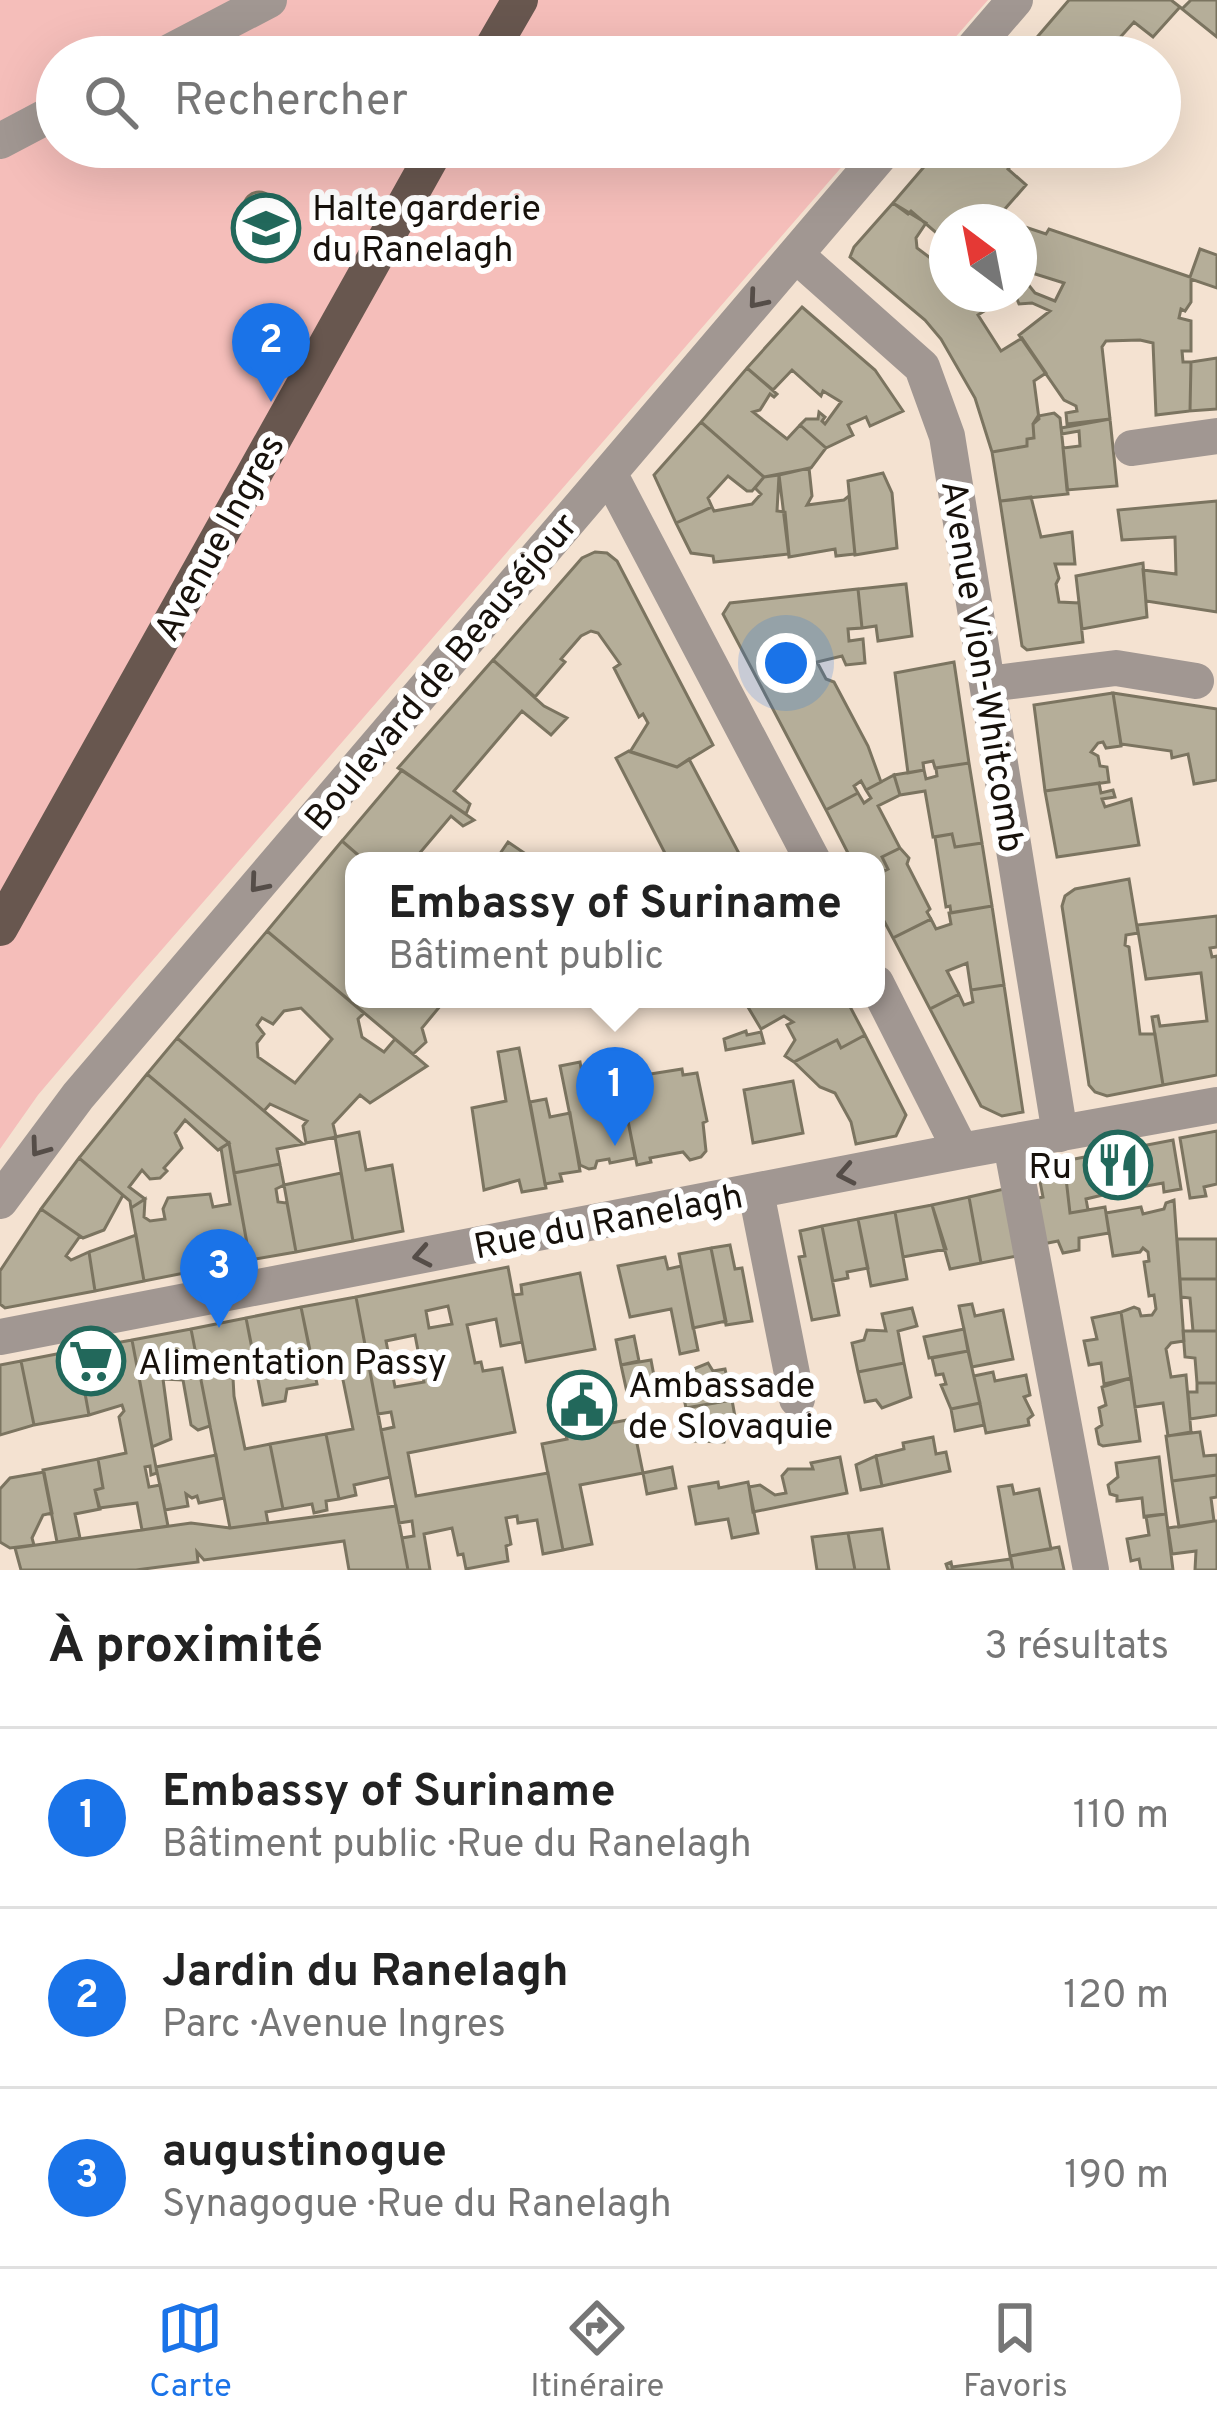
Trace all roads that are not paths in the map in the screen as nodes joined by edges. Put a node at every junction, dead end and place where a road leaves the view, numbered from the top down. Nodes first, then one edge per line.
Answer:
1 (268, 0) edge
2 (520, 0) edge
3 (1016, 0) edge
4 (200, 36) edge
5 (500, 36) edge
6 (984, 36) edge
7 (36, 122) edge
8 (0, 141) edge
9 (425, 168) edge
10 (869, 168) edge
11 (796, 254) junction
12 (1217, 436) edge
13 (1132, 448) dead end
14 (609, 473) junction
15 (1196, 681) dead end
16 (988, 684) junction
17 (808, 852) edge
18 (0, 928) edge
19 (885, 1001) edge
20 (1217, 1105) edge
21 (1060, 1134) junction
22 (1011, 1144) junction
23 (961, 1150) junction
24 (756, 1192) junction
25 (0, 1201) edge
26 (0, 1337) edge
27 (797, 1399) dead end
28 (1090, 1570) edge

1 - 4 street
2 - 5 main road
3 - 6 street
7 - 8 street
9 - 18 main road, Avenue Ingres
10 - 11 street, Boulevard de Beauséjour
11 -> 14 street, Boulevard de Beauséjour
11 - 16 street, Avenue Vion-Whitcomb
12 - 13 street
14 - 17 street
14 -> 25 street, Boulevard de Beauséjour
15 - 16 street
16 - 21 street, Avenue Vion-Whitcomb
19 - 23 street
20 - 21 street, Rue du Ranelagh
21 - 22 street, Rue du Ranelagh
22 - 23 street, Rue du Ranelagh
22 - 28 street
23 -> 24 street, Rue du Ranelagh
24 -> 26 street, Rue du Ranelagh
24 - 27 street

